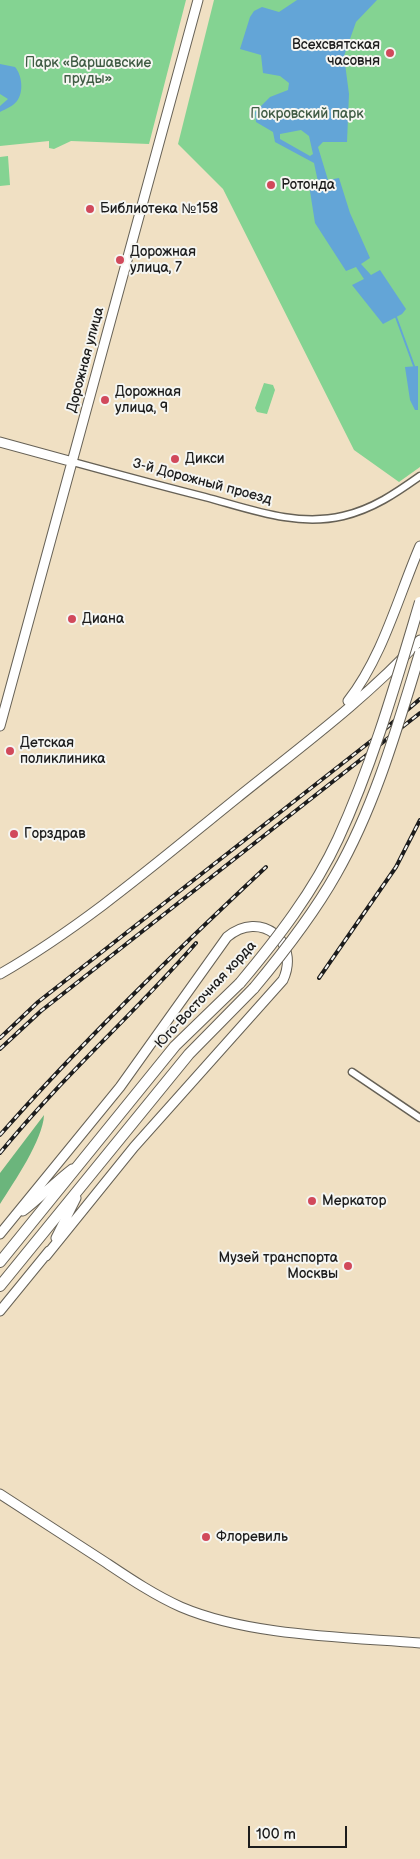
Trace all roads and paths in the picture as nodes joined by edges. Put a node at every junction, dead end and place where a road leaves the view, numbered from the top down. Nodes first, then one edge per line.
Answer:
1 (198, 0) edge
2 (0, 442) edge
3 (73, 462) junction
4 (420, 476) edge
5 (420, 546) edge
6 (420, 602) edge
7 (420, 640) edge
8 (420, 654) edge
9 (333, 721) junction
10 (0, 726) edge
11 (0, 974) edge
12 (352, 1072) dead end
13 (420, 1118) edge
14 (79, 1165) junction
15 (92, 1175) junction
16 (10, 1221) junction
17 (0, 1234) edge
18 (46, 1256) junction
19 (0, 1262) edge
20 (0, 1286) edge
21 (0, 1311) edge
22 (0, 1494) edge
23 (420, 1643) edge

1 - 3 street, Дорожная улица
2 - 3 street, 3-й Дорожный проезд
3 - 4 street, 3-й Дорожный проезд
3 - 10 street, Дорожная улица
5 - 9 street
6 - 14 main road, Юго-Восточная хорда, bridge
7 - 9 street
8 - 15 main road, Юго-Восточная хорда, bridge
9 - 11 street
12 - 13 street
14 - 16 street
14 - 19 main road, Юго-Восточная хорда
15 - 18 street
15 - 20 main road, Юго-Восточная хорда
16 - 17 street
16 - 18 street
18 - 21 street
22 - 23 street

